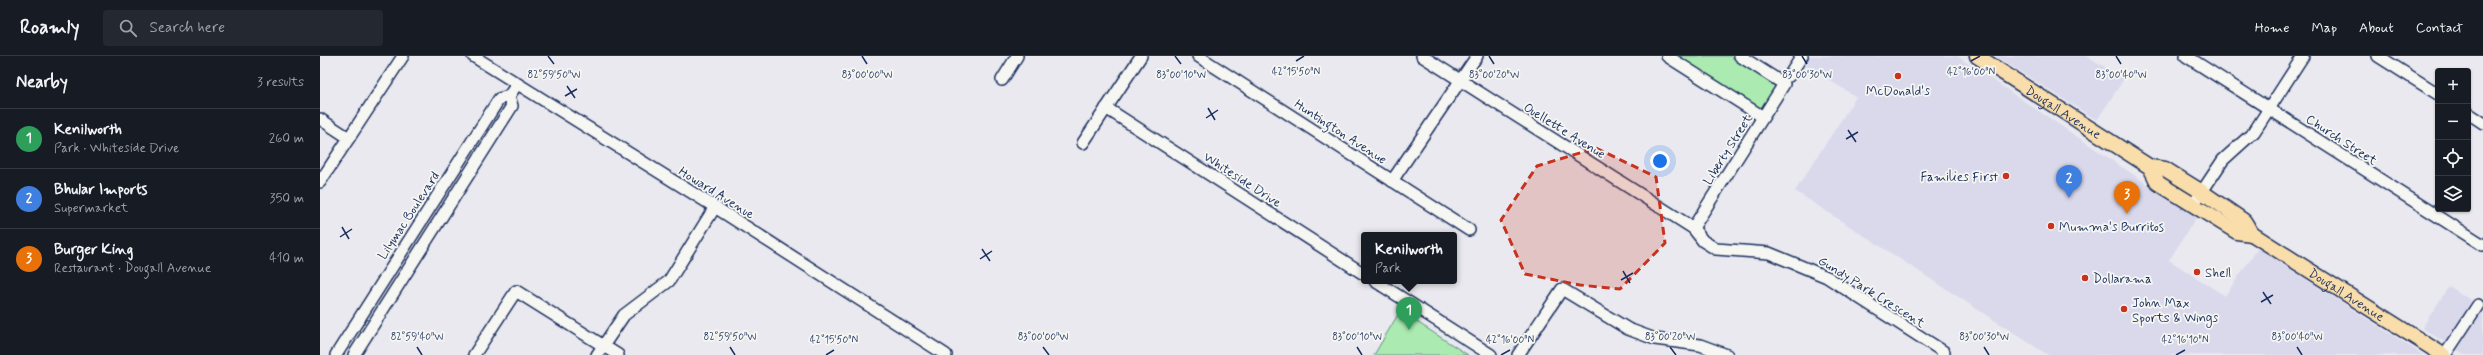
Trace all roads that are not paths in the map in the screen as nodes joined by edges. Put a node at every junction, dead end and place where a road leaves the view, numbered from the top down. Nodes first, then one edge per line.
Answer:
1 (403, 56) edge
2 (473, 56) edge
3 (1017, 56) edge
4 (1140, 56) edge
5 (1198, 56) edge
6 (1422, 56) edge
7 (1477, 56) edge
8 (1667, 56) edge
9 (1740, 56) edge
10 (1802, 56) edge
11 (1977, 56) edge
12 (2186, 56) edge
13 (2303, 56) edge
14 (2378, 56) edge
15 (1002, 80) dead end
16 (1786, 80) junction
17 (1461, 81) junction
18 (517, 84) junction
19 (2435, 92) edge
20 (509, 96) junction
21 (1106, 108) junction
22 (2269, 109) junction
23 (2471, 116) edge
24 (1763, 117) junction
25 (320, 119) edge
26 (2483, 123) edge
27 (349, 138) junction
28 (1083, 143) dead end
29 (2150, 167) junction
30 (1392, 181) junction
31 (320, 182) edge
32 (2202, 192) junction
33 (2193, 205) junction
34 (716, 207) junction
35 (1693, 228) junction
36 (1469, 230) dead end
37 (2252, 234) junction
38 (2483, 245) edge
39 (1361, 272) edge
40 (1380, 284) edge
41 (2480, 301) edge
42 (600, 350) edge
43 (336, 355) edge
44 (354, 355) edge
45 (474, 355) edge
46 (618, 355) edge
47 (946, 355) edge
48 (1491, 355) edge
49 (1518, 355) edge
50 (1727, 355) edge
51 (1942, 355) edge
52 (2444, 355) edge

1 - 27 street
2 - 18 street, Howard Avenue
3 - 15 street
4 - 21 street
5 - 30 street, Huntington Avenue
6 - 17 street, Ouellette Avenue
7 - 17 street
8 - 24 street
9 - 16 street
10 - 16 street, Liberty Street
11 - 29 main road, Dougall Avenue
12 - 22 street, Church Street
13 - 22 street
14 - 19 street
16 - 24 street, Liberty Street
17 - 30 street
17 - 35 street, Ouellette Avenue
18 - 20 street, Lilymac Boulevard
18 - 34 street, Howard Avenue
20 - 43 street, Lilymac Boulevard
20 - 44 street, Lilymac Boulevard
21 - 28 street
21 - 39 street, Whiteside Drive
22 - 32 street
22 - 38 street, Church Street
23 - 26 street
24 - 35 street, Liberty Street
25 - 27 street
27 - 31 street
29 - 32 main road, Dougall Avenue
29 - 33 main road, Dougall Avenue
30 - 36 street, Huntington Avenue
32 - 33 street
32 - 37 main road, Dougall Avenue
33 - 37 main road, Dougall Avenue
34 - 42 street
34 - 47 street, Howard Avenue
35 - 51 street, Gundy Park Crescent
37 - 52 main road, Dougall Avenue
40 - 48 street
41 - 52 street
42 - 45 street
42 - 46 street
49 - 50 street

